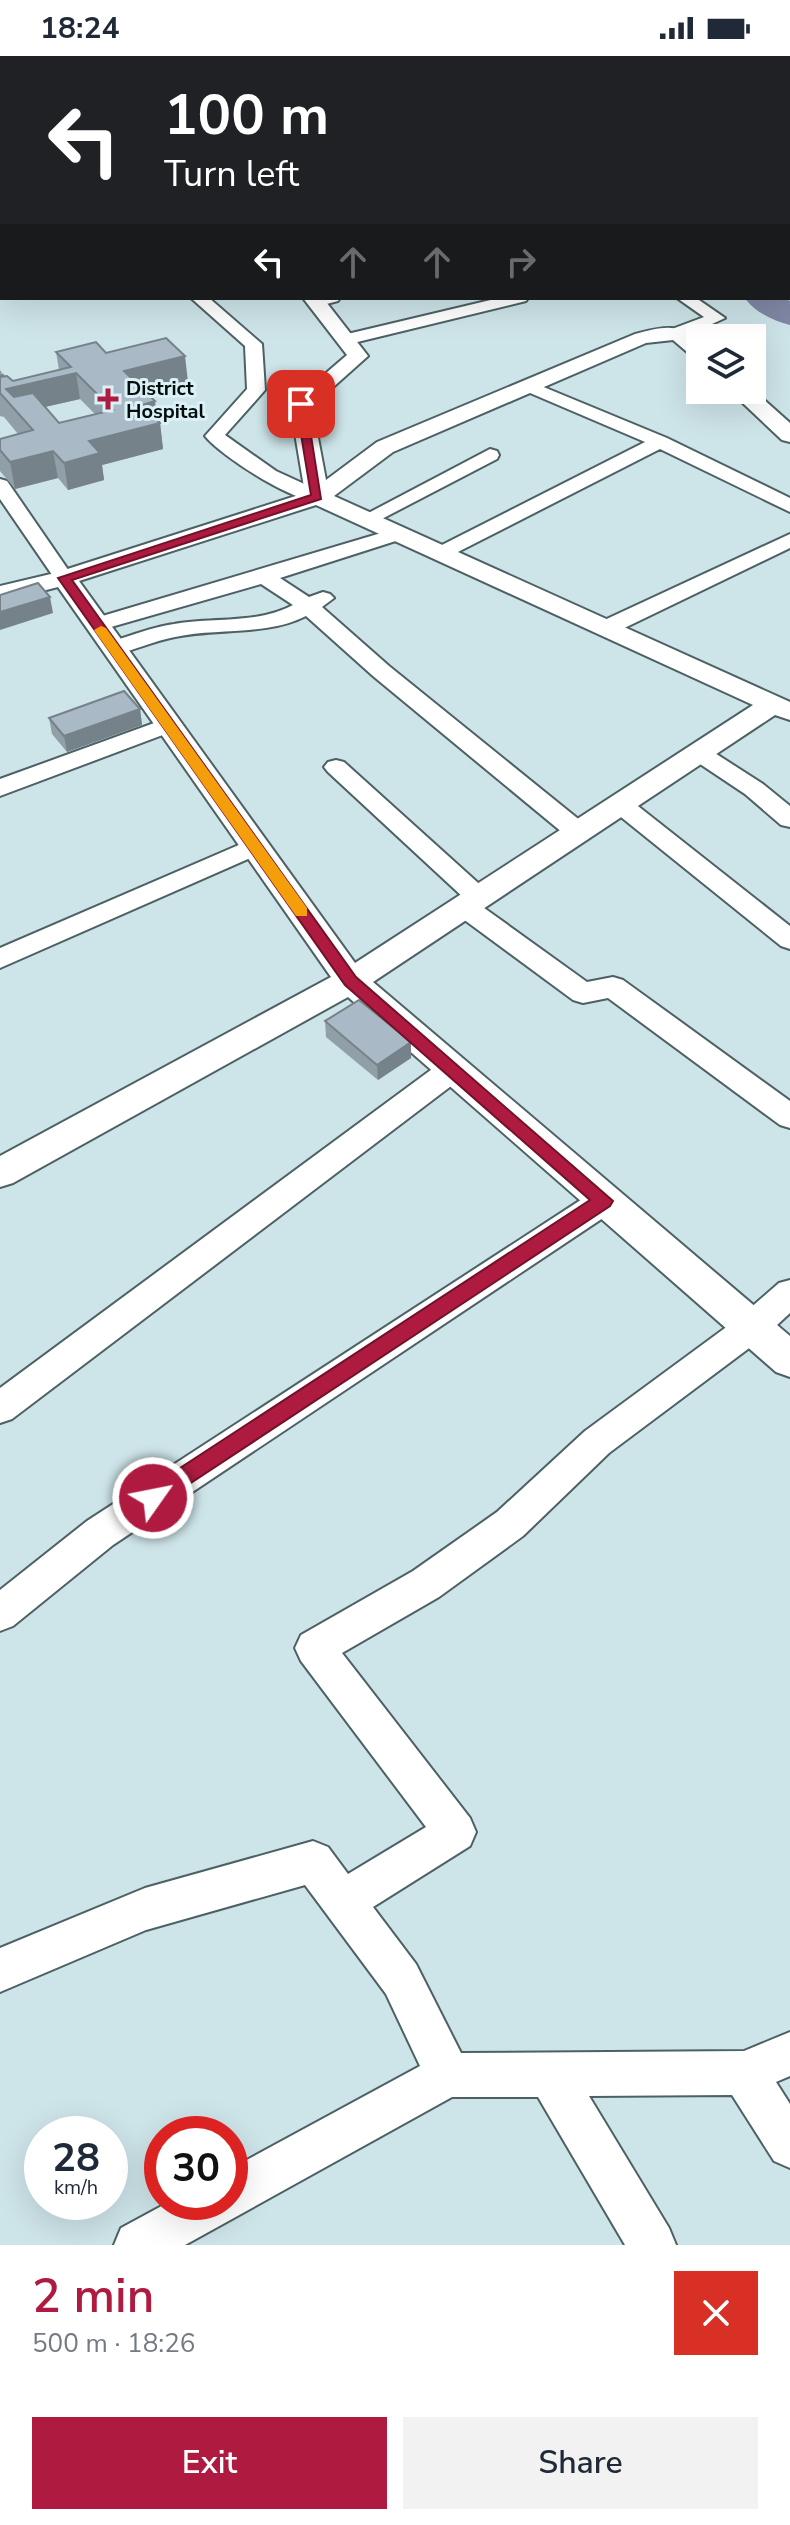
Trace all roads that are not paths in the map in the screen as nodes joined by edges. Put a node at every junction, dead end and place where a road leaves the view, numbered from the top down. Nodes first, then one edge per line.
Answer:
1 (201, 300) edge
2 (321, 300) edge
3 (512, 300) edge
4 (688, 300) edge
5 (678, 333) junction
6 (345, 340) junction
7 (686, 340) edge
8 (529, 386) junction
9 (756, 404) edge
10 (790, 435) edge
11 (660, 442) junction
12 (490, 455) dead end
13 (0, 485) edge
14 (317, 497) junction
15 (790, 506) edge
16 (367, 519) junction
17 (398, 534) junction
18 (790, 540) edge
19 (441, 553) junction
20 (264, 577) junction
21 (64, 578) junction
22 (0, 594) edge
23 (318, 601) junction
24 (606, 628) junction
25 (105, 637) junction
26 (782, 708) edge
27 (168, 725) junction
28 (699, 753) junction
29 (336, 767) dead end
30 (0, 788) edge
31 (620, 804) junction
32 (790, 819) edge
33 (578, 832) junction
34 (255, 846) junction
35 (471, 902) junction
36 (790, 940) edge
37 (0, 959) edge
38 (351, 981) junction
39 (453, 1069) junction
40 (790, 1117) edge
41 (0, 1173) edge
42 (604, 1201) junction
43 (790, 1293) edge
44 (752, 1327) junction
45 (790, 1360) edge
46 (0, 1408) edge
47 (0, 1613) edge
48 (342, 1902) junction
49 (0, 1970) edge
50 (790, 2054) edge
51 (744, 2073) junction
52 (448, 2075) junction
53 (550, 2075) junction
54 (790, 2145) edge
55 (248, 2184) edge
56 (183, 2220) edge
57 (138, 2245) edge
58 (652, 2245) edge

1 - 14 street
2 - 6 street
3 - 6 street
4 - 5 street
5 - 7 street
5 - 8 street
6 - 14 street
8 - 11 street
8 - 14 street
9 - 10 street
11 - 15 street
11 - 19 street
12 - 16 street
13 - 21 street
14 - 16 street
14 - 21 street
16 - 17 street
17 - 19 street
17 - 20 street
18 - 24 street
19 - 24 street
20 - 23 street
20 - 25 street
21 - 22 street
21 - 25 street
23 - 25 street
23 - 33 street
24 - 26 street
25 - 27 street
26 - 28 street
27 - 30 street
27 - 34 street
28 - 31 street
28 - 32 street
29 - 35 street
31 - 33 street
31 - 36 street
33 - 35 street
34 - 37 street
34 - 38 street
35 - 38 street
35 - 40 street
38 - 39 street
38 - 41 street
39 - 42 street
39 - 46 street
42 - 44 street
42 - 47 street
43 - 44 street
44 - 45 street
44 - 48 street
48 - 49 street
48 - 52 street
50 - 51 street
51 - 53 street
51 - 54 street
52 - 53 street
52 - 55 street
53 - 58 street
56 - 57 street

